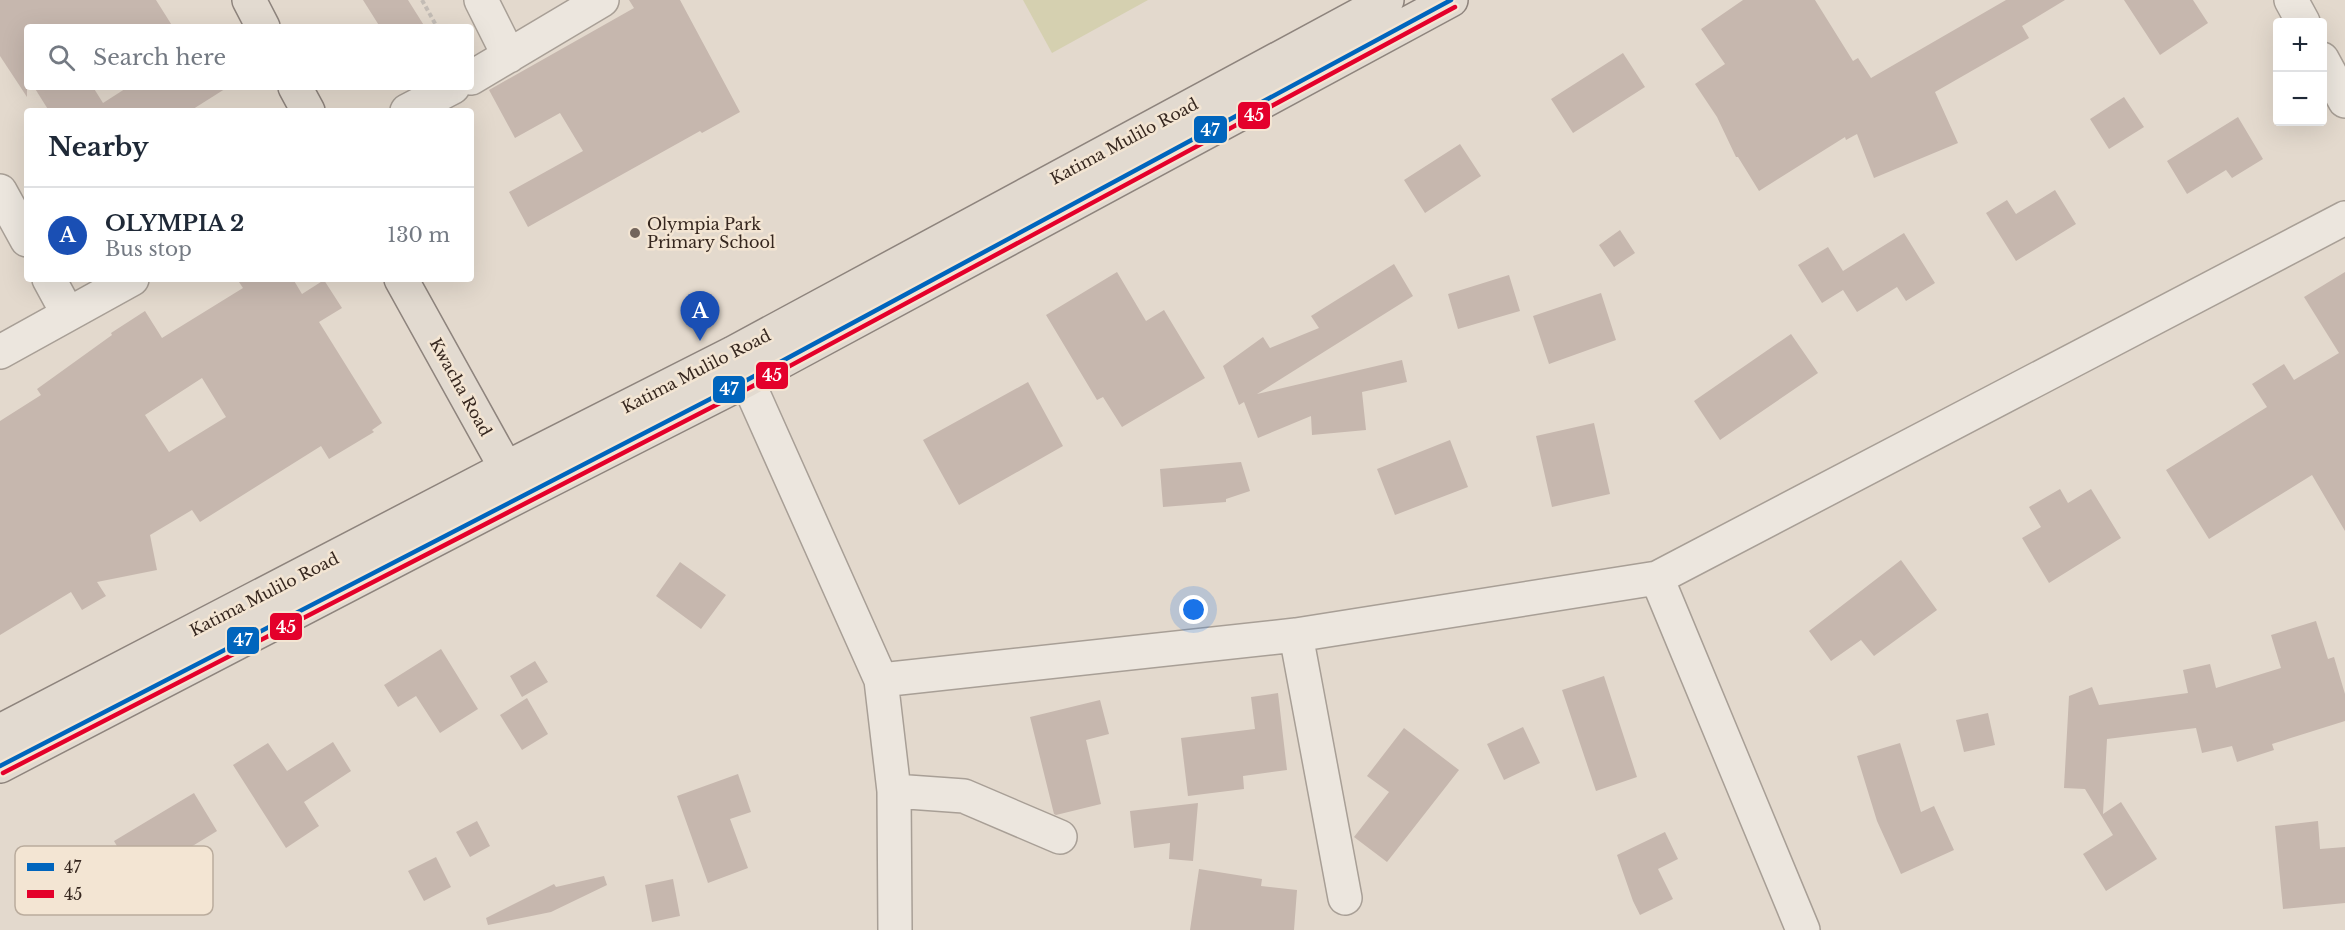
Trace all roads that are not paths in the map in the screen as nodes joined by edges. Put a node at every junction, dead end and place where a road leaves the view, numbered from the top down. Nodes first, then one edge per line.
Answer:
1 (249, 0) edge
2 (481, 0) edge
3 (1387, 0) edge
4 (1451, 0) edge
5 (2291, 0) edge
6 (590, 3) edge
7 (2301, 18) edge
8 (261, 24) edge
9 (509, 56) junction
10 (2327, 68) edge
11 (474, 76) edge
12 (297, 90) edge
13 (447, 90) edge
14 (2345, 101) edge
15 (306, 108) edge
16 (413, 108) edge
17 (0, 192) edge
18 (2345, 218) edge
19 (24, 235) edge
20 (51, 282) edge
21 (127, 282) edge
22 (402, 282) edge
23 (68, 314) junction
24 (0, 352) edge
25 (740, 366) junction
26 (513, 482) junction
27 (1657, 578) junction
28 (1296, 635) junction
29 (881, 680) junction
30 (0, 731) edge
31 (0, 766) edge
32 (894, 792) junction
33 (1060, 837) dead end
34 (1345, 898) dead end
35 (895, 930) edge
36 (1803, 930) edge

1 - 8 main road
2 - 9 street
3 - 25 main road, Katima Mulilo Road
4 - 25 main road, Katima Mulilo Road
5 - 7 street
6 - 9 street
9 - 11 street
10 - 14 street
12 - 15 main road
13 - 16 street
17 - 19 street
18 - 27 street
20 - 23 street
21 - 23 street
22 - 26 main road, Kwacha Road
23 - 24 street
25 - 26 main road, Katima Mulilo Road
25 - 29 street
26 - 30 main road, Katima Mulilo Road
26 - 31 main road, Katima Mulilo Road
27 - 28 street
27 - 36 street
28 - 29 street
28 - 34 street
29 - 32 street
32 - 33 street
32 - 35 street

